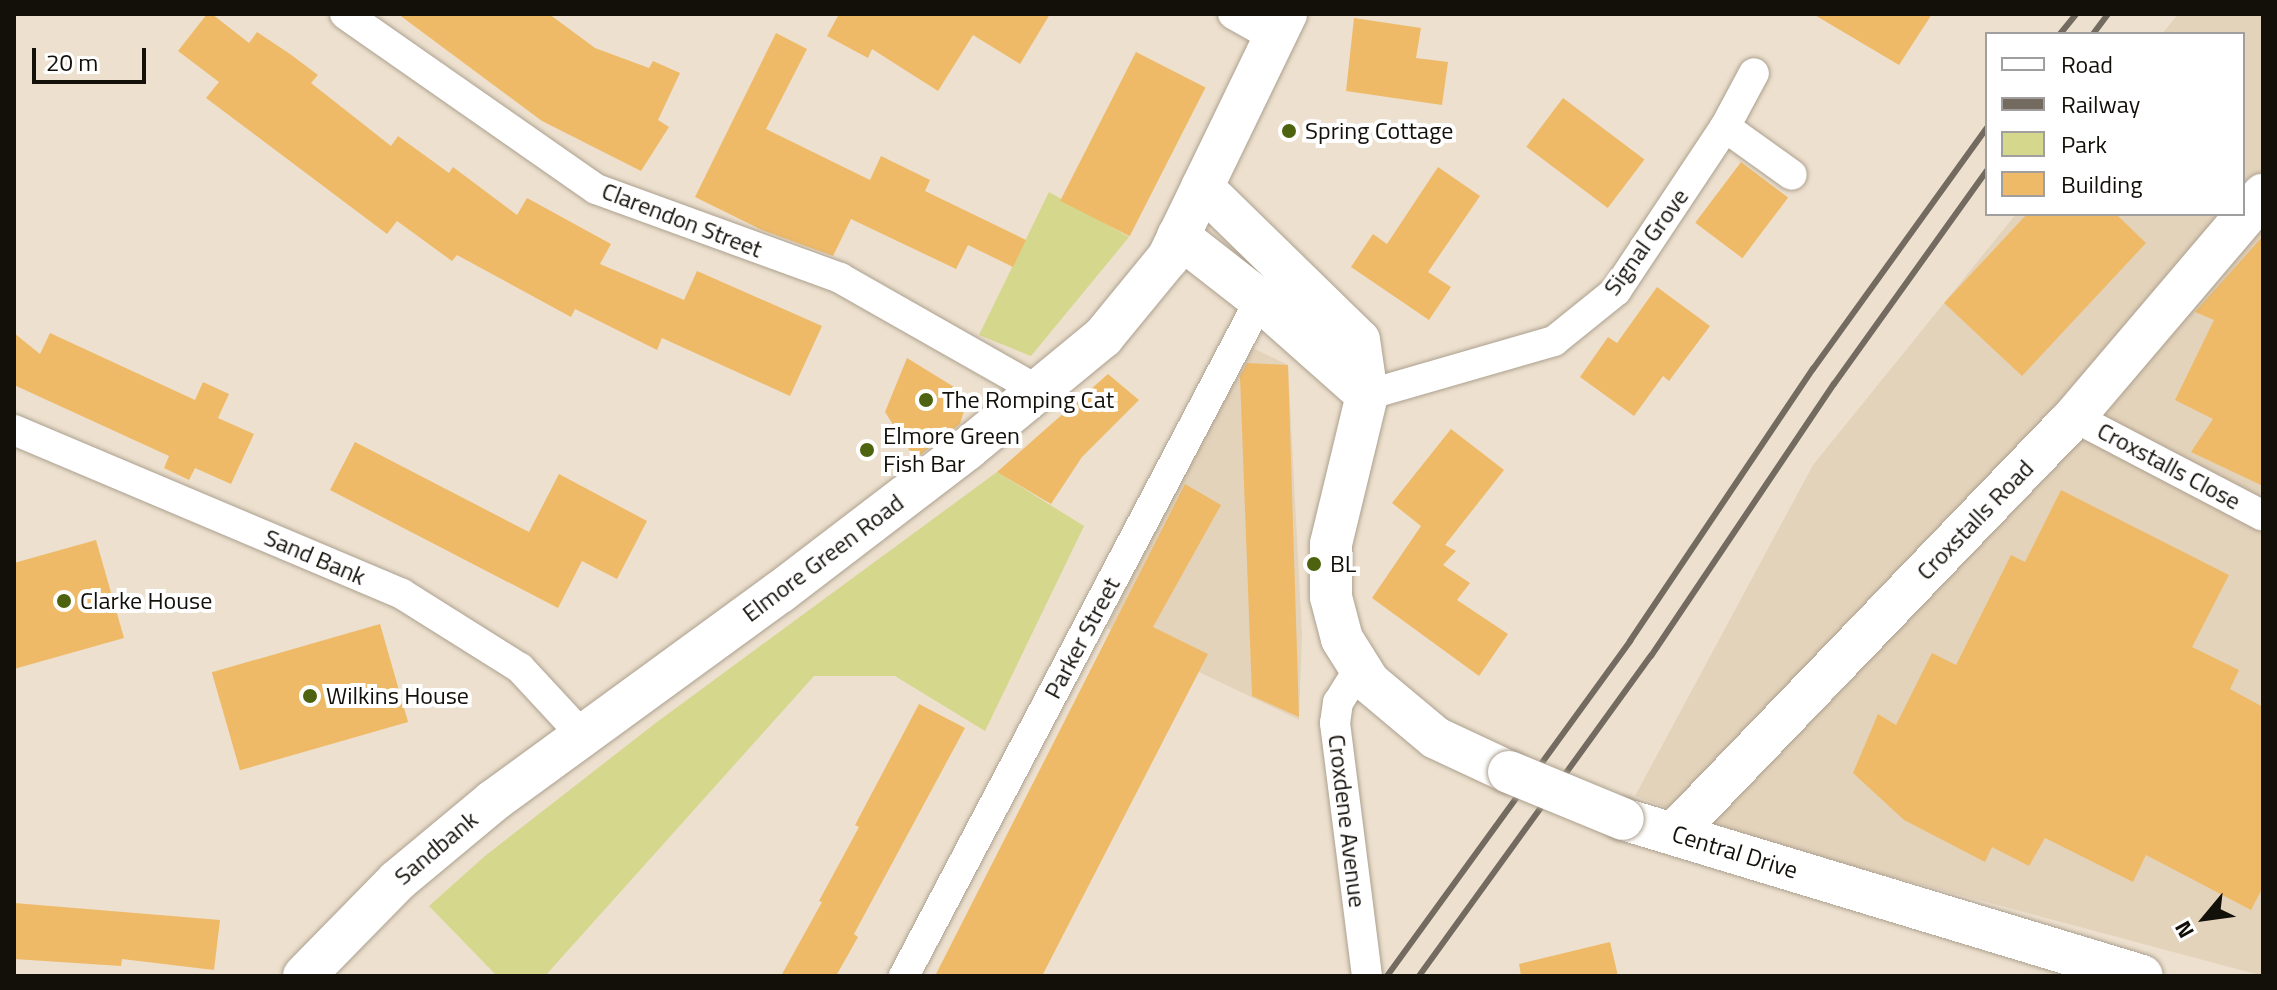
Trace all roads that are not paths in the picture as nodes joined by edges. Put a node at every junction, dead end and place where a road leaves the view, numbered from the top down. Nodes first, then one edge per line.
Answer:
1 (345, 14) edge
2 (1233, 14) edge
3 (1280, 25) edge
4 (1754, 73) dead end
5 (1725, 127) junction
6 (1792, 175) dead end
7 (1202, 187) junction
8 (2263, 195) edge
9 (1178, 236) junction
10 (1260, 300) junction
11 (1039, 391) junction
12 (1367, 395) junction
13 (2074, 417) junction
14 (14, 430) edge
15 (2263, 516) edge
16 (1359, 669) junction
17 (583, 736) junction
18 (1674, 833) junction
19 (1367, 972) edge
20 (304, 976) edge
21 (904, 976) edge
22 (2142, 976) edge

1 - 11 street, Clarendon Street
2 - 3 street
3 - 7 street, Elmore Green Road
4 - 5 street, Signal Grove
5 - 6 street
5 - 12 street, Signal Grove
7 - 9 street, Elmore Green Road
7 - 12 street
8 - 13 street, Croxstalls Road
9 - 10 street
9 - 11 street, Elmore Green Road
10 - 12 street
10 - 21 street, Parker Street
11 - 17 street, Elmore Green Road
12 - 16 street
13 - 15 street, Croxstalls Close
13 - 18 street, Croxstalls Road
14 - 17 street, Sand Bank
16 - 18 street, Central Drive, bridge
16 - 19 street, Croxdene Avenue
17 - 20 street, Sandbank
18 - 22 street, Central Drive

